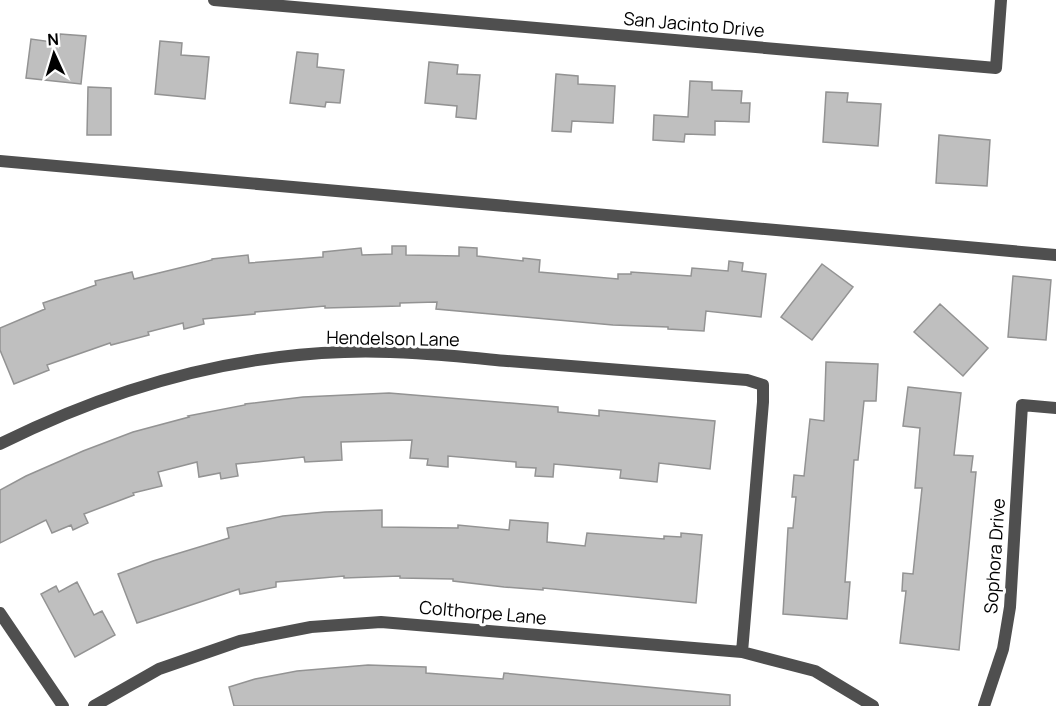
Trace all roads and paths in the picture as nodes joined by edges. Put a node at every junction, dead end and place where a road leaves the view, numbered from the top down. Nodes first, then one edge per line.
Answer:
1 (214, 0) edge
2 (1001, 0) edge
3 (0, 161) edge
4 (1056, 255) edge
5 (1056, 408) edge
6 (0, 444) edge
7 (0, 613) edge
8 (742, 652) junction
9 (63, 706) edge
10 (94, 706) edge
11 (873, 706) edge
12 (984, 706) edge

1 - 2 street, San Jacinto Drive
3 - 4 street
5 - 12 street, Sophora Drive
6 - 8 street, Hendelson Lane
7 - 9 street
8 - 10 street, Colthorpe Lane
8 - 11 street, Colthorpe Lane

